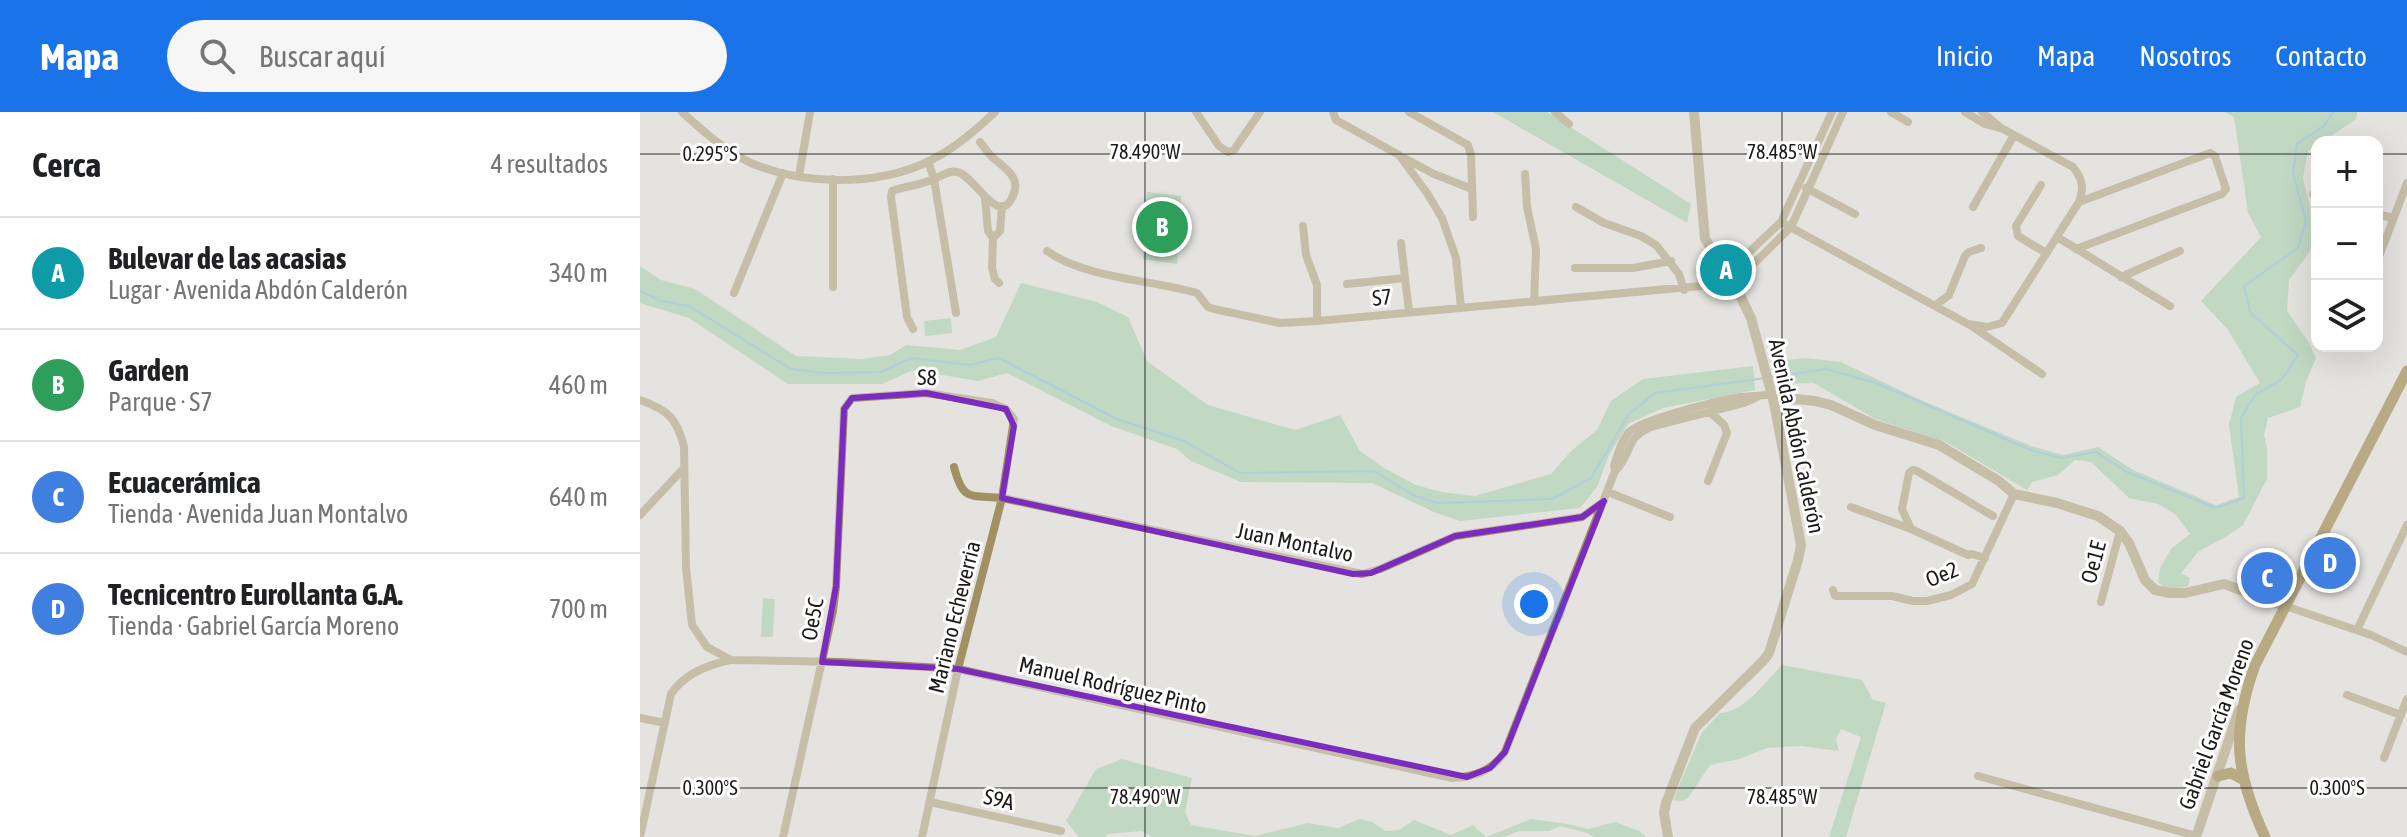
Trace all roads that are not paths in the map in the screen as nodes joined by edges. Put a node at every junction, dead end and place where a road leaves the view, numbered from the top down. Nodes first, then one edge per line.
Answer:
1 (682, 112) edge
2 (810, 112) edge
3 (995, 112) edge
4 (1196, 112) edge
5 (1260, 112) edge
6 (1333, 112) edge
7 (1409, 112) edge
8 (1555, 112) edge
9 (1694, 112) edge
10 (1832, 112) edge
11 (1843, 112) edge
12 (1891, 112) edge
13 (1965, 112) edge
14 (1982, 112) edge
15 (1908, 122) dead end
16 (1569, 124) dead end
17 (2003, 129) junction
18 (1822, 134) junction
19 (2014, 135) junction
20 (1832, 137) junction
21 (980, 142) dead end
22 (1399, 155) junction
23 (928, 161) junction
24 (783, 173) junction
25 (1434, 174) junction
26 (1525, 174) dead end
27 (799, 176) junction
28 (833, 179) junction
29 (934, 179) junction
30 (2407, 183) edge
31 (1798, 184) junction
32 (2041, 185) dead end
33 (1422, 186) junction
34 (1472, 189) junction
35 (1808, 189) junction
36 (985, 199) junction
37 (2079, 202) junction
38 (1002, 206) junction
39 (1576, 207) dead end
40 (1973, 207) dead end
41 (1855, 214) dead end
42 (2383, 216) edge
43 (1473, 217) dead end
44 (2393, 218) junction
45 (1781, 222) junction
46 (1303, 226) dead end
47 (1791, 227) junction
48 (2057, 237) junction
49 (993, 238) junction
50 (1401, 243) dead end
51 (2383, 246) edge
52 (1981, 248) dead end
53 (2076, 249) junction
54 (1047, 251) dead end
55 (2180, 251) dead end
56 (2046, 253) junction
57 (1671, 261) junction
58 (1575, 268) dead end
59 (1726, 274) junction
60 (2121, 277) junction
61 (1405, 278) junction
62 (999, 283) dead end
63 (1734, 283) junction
64 (1347, 284) dead end
65 (833, 287) dead end
66 (1684, 290) junction
67 (734, 293) dead end
68 (1534, 302) junction
69 (1936, 305) junction
70 (2170, 306) dead end
71 (1461, 308) junction
72 (1409, 312) junction
73 (956, 313) dead end
74 (1317, 321) junction
75 (1968, 324) junction
76 (913, 329) dead end
77 (2407, 371) edge
78 (2042, 374) dead end
79 (1772, 395) junction
80 (1757, 397) junction
81 (640, 400) edge
82 (847, 403) joint
83 (1006, 409) joint
84 (1710, 412) junction
85 (685, 467) junction
86 (954, 467) dead end
87 (1615, 471) junction
88 (1708, 481) dead end
89 (2014, 494) junction
90 (1606, 496) junction
91 (1002, 498) junction
92 (1851, 507) dead end
93 (1902, 509) junction
94 (640, 515) edge
95 (1993, 516) dead end
96 (1670, 517) dead end
97 (1889, 521) junction
98 (2407, 525) edge
99 (1911, 529) junction
100 (2120, 531) junction
101 (1983, 562) junction
102 (1833, 590) dead end
103 (2101, 602) dead end
104 (2285, 606) junction
105 (2357, 630) junction
106 (2407, 652) edge
107 (731, 660) junction
108 (822, 662) junction
109 (958, 669) junction
110 (2347, 695) dead end
111 (2243, 698) junction
112 (2407, 699) edge
113 (2401, 715) junction
114 (640, 718) edge
115 (665, 723) junction
116 (2384, 758) dead end
117 (1978, 776) dead end
118 (2218, 776) junction
119 (2244, 780) junction
120 (930, 802) junction
121 (1061, 831) dead end
122 (2196, 836) edge
123 (640, 837) edge
124 (783, 837) edge
125 (922, 837) edge
126 (1668, 837) edge
127 (2265, 837) edge

1 - 24 street
2 - 27 street
3 - 23 street
4 - 5 street
6 - 22 street
7 - 34 street
8 - 16 street
9 - 59 street, Avenida Abdón Calderón
10 - 18 street
11 - 20 street
12 - 15 street
13 - 17 street
14 - 17 street
17 - 19 street
18 - 20 street
18 - 31 street
19 - 37 street
19 - 40 street
20 - 35 street
21 - 38 street
22 - 25 street
22 - 33 street
23 - 28 street
23 - 29 street
24 - 27 street
24 - 67 street
25 - 33 street
25 - 34 street
26 - 68 street
27 - 28 street
28 - 65 street
29 - 36 street
29 - 73 street
29 - 76 street
30 - 44 street
31 - 35 street
31 - 45 street
32 - 56 street
33 - 71 street
34 - 43 street
35 - 41 street
35 - 47 street
36 - 38 street
36 - 49 street
37 - 48 street
37 - 53 street
38 - 49 street
39 - 57 street
42 - 44 street
44 - 51 street
45 - 47 street
45 - 59 street
46 - 74 street
47 - 63 street
47 - 69 street
48 - 53 street
48 - 56 street
49 - 62 street
50 - 61 street
52 - 69 street
53 - 60 street
54 - 74 street, S7
55 - 60 street
56 - 75 street
57 - 58 street
57 - 66 street
59 - 63 street, Avenida Abdón Calderón
60 - 70 street
61 - 64 street
61 - 72 street
63 - 66 street, S7
63 - 79 street, Avenida Abdón Calderón
66 - 68 street, S7
68 - 71 street, S7
69 - 75 street
71 - 72 street, S7
72 - 74 street, S7
75 - 78 street
77 - 104 main road, Gabriel García Moreno
79 - 80 street
79 - 89 street
79 - 126 street, Avenida Abdón Calderón
80 - 84 street
80 - 87 street
81 - 85 street
82 - 83 street, S8
82 - 108 street, Oe5C
83 - 91 street, Mariano Echeverria
84 - 87 street
84 - 88 street
85 - 94 street
85 - 107 street
86 - 91 street, Juan Montalvo
87 - 90 street
89 - 100 street
89 - 101 street, Oe2
90 - 91 street, Juan Montalvo
90 - 96 street
90 - 109 street, Manuel Rodríguez Pinto
91 - 109 street, Mariano Echeverria
92 - 97 street
93 - 95 street
93 - 97 street
93 - 99 street
97 - 99 street
98 - 105 street
99 - 101 street
100 - 103 street, Oe1E
100 - 104 street
101 - 102 street, Oe2
104 - 105 street
104 - 111 main road, Gabriel García Moreno
105 - 106 street
107 - 108 street, Manuel Rodríguez Pinto
107 - 115 street
108 - 109 street, Manuel Rodríguez Pinto
108 - 124 street, Oe5C
109 - 120 street, Mariano Echeverria
110 - 113 street
111 - 118 street, Gabriel García Moreno
111 - 119 main road
112 - 113 street
113 - 116 street
114 - 115 street
115 - 123 street
117 - 122 street
118 - 119 main road
118 - 122 street, Gabriel García Moreno
119 - 127 main road
120 - 121 street, S9A
120 - 125 street, Mariano Echeverria

